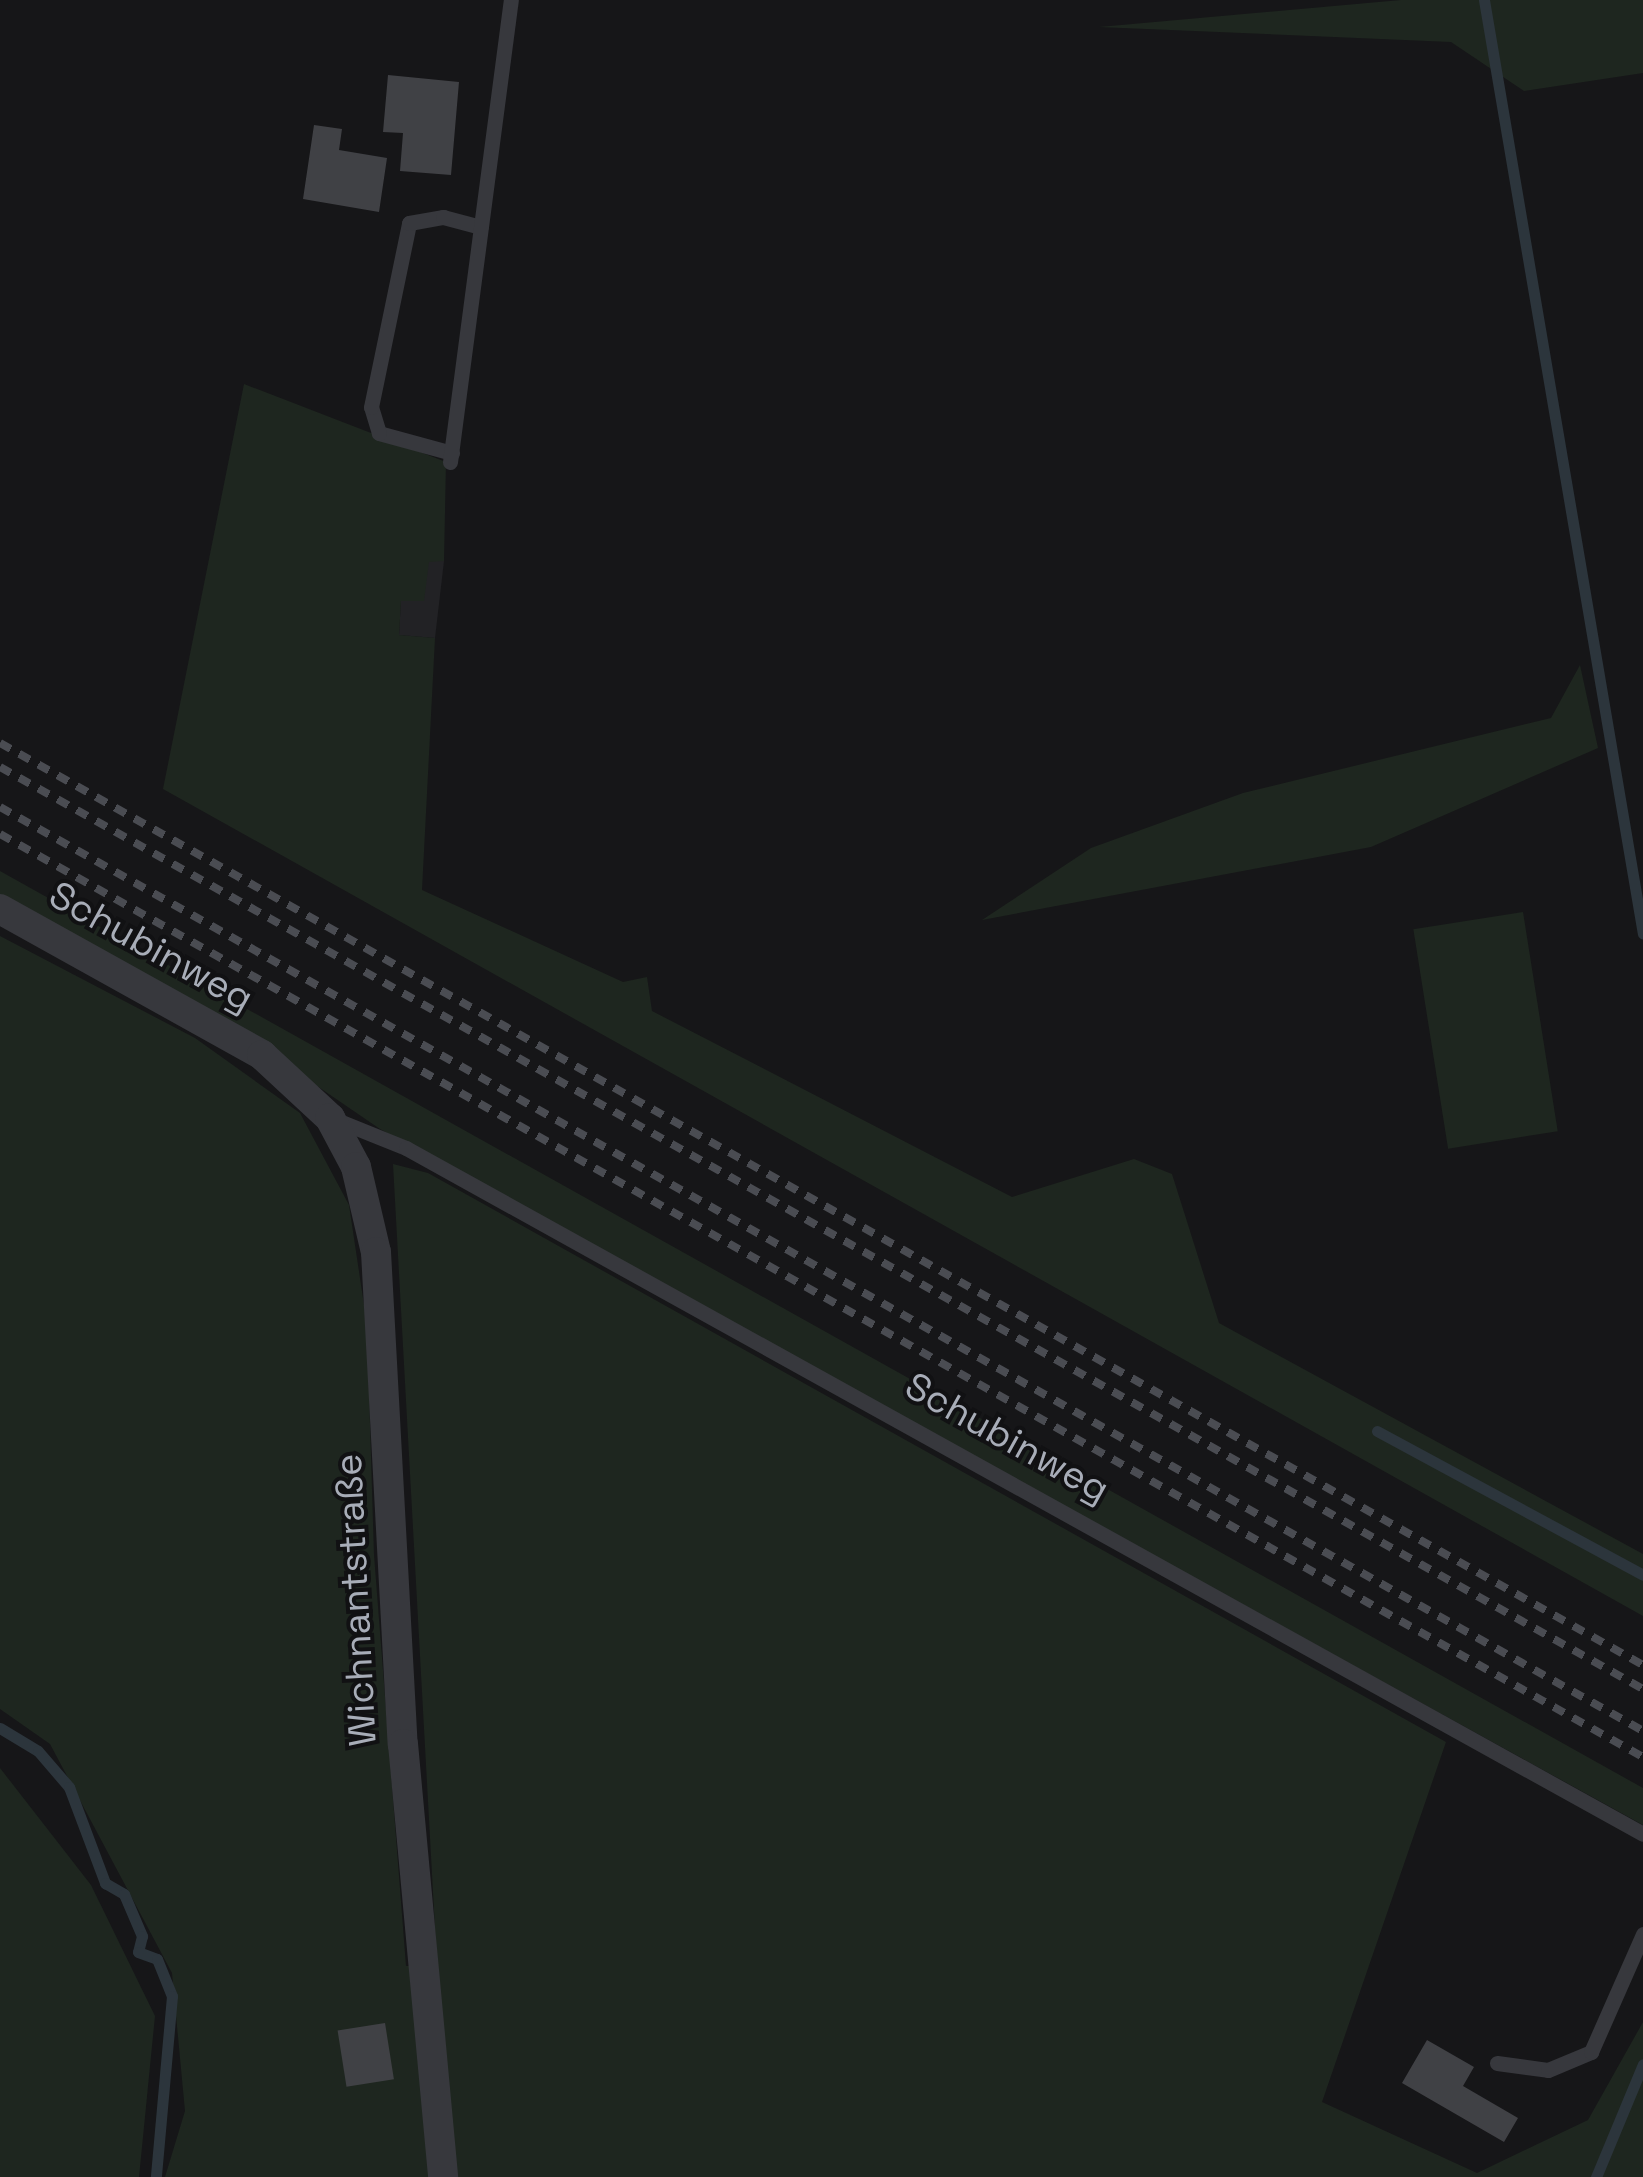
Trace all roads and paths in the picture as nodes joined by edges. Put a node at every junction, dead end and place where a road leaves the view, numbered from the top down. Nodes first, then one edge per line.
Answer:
1 (511, 0) edge
2 (481, 227) junction
3 (0, 908) edge
4 (262, 1055) joint
5 (330, 1118) junction
6 (1643, 1834) edge
7 (1643, 1934) edge
8 (1497, 2063) dead end
9 (442, 2177) edge

1 - 2 lane
2 - 2 lane
3 - 4 street, Schubinweg
4 - 5 street, Wichnantstraße
5 - 6 lane, Schubinweg
5 - 9 street, Wichnantstraße
7 - 8 lane

